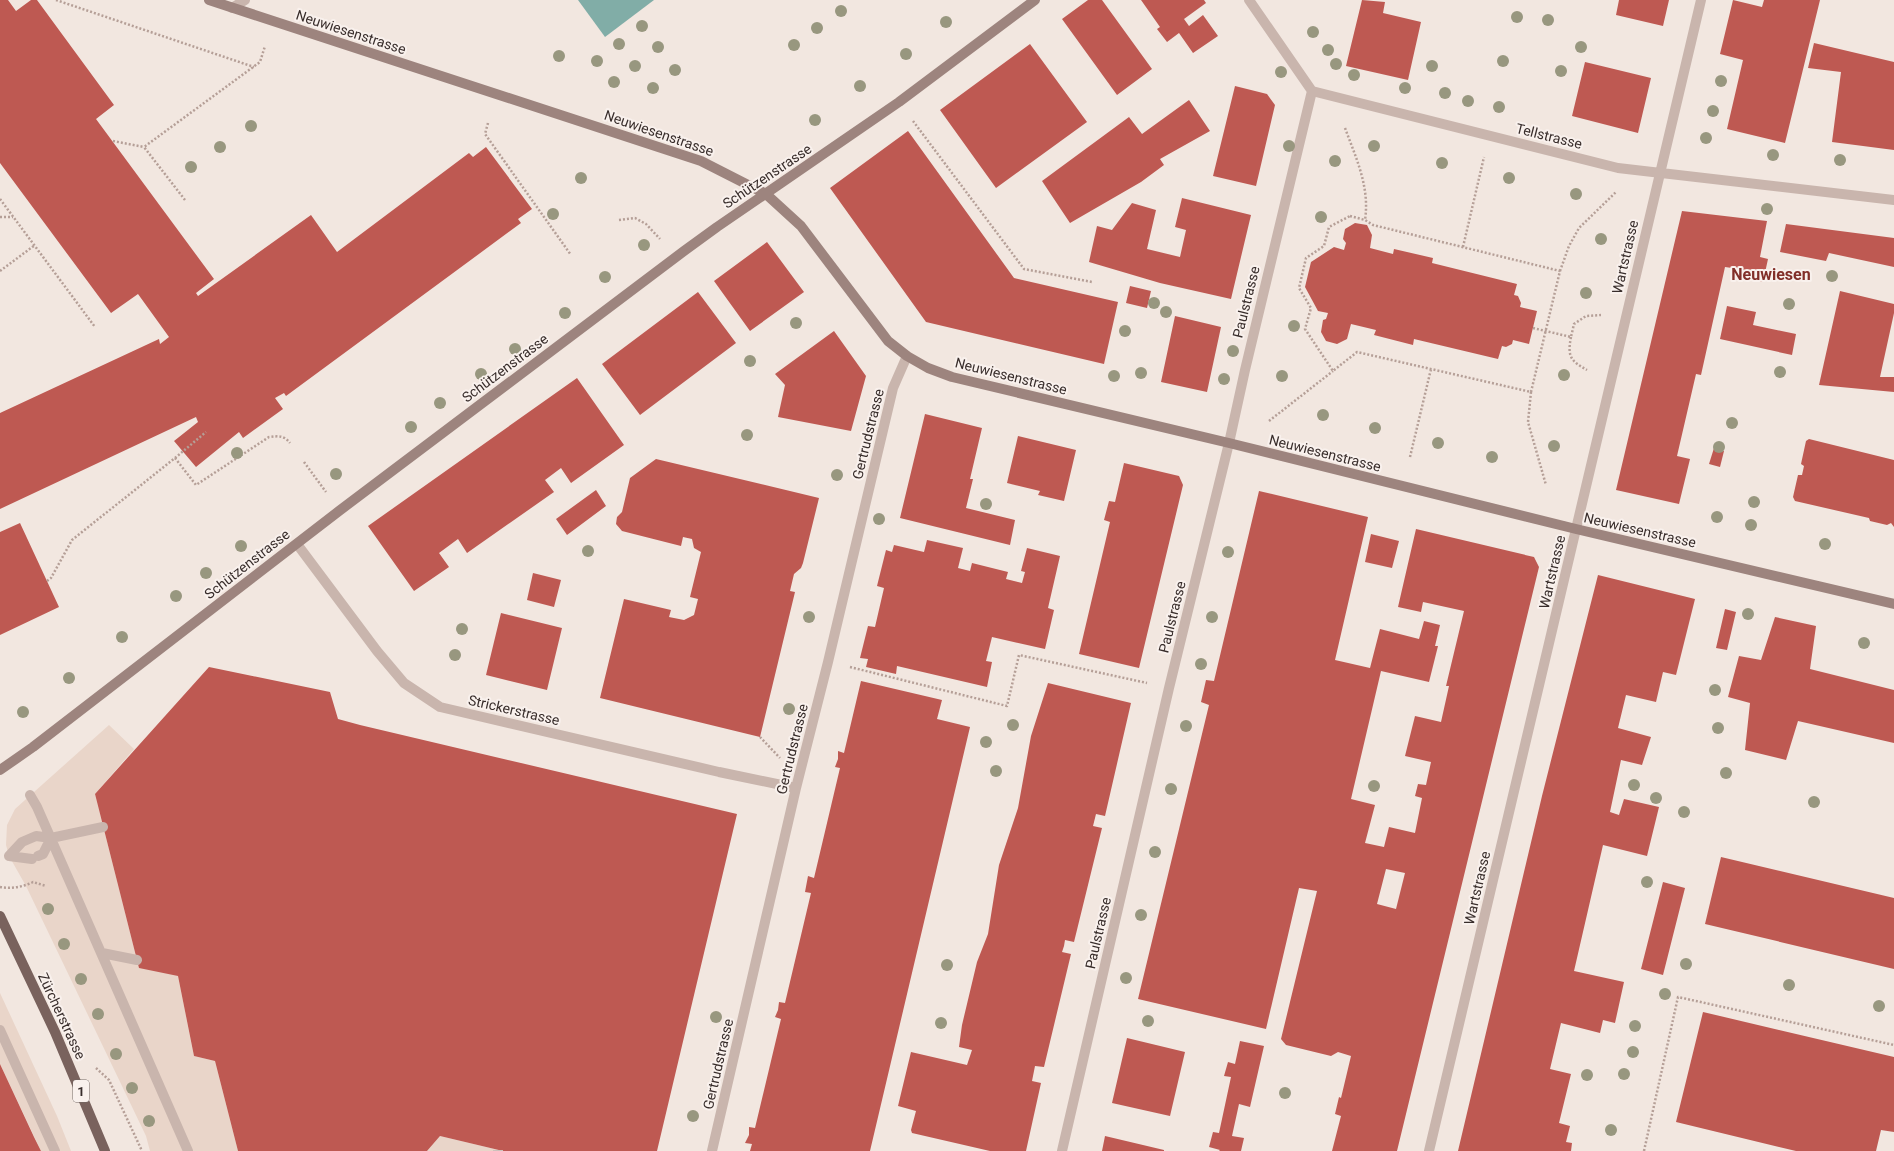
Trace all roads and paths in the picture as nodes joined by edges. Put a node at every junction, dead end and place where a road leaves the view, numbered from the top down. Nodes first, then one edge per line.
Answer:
1 (56, 0) edge
2 (209, 0) edge
3 (245, 0) edge
4 (1035, 0) edge
5 (1249, 0) edge
6 (1700, 0) edge
7 (232, 8) junction
8 (265, 46) dead end
9 (254, 67) junction
10 (1312, 91) junction
11 (913, 121) dead end
12 (488, 123) dead end
13 (1345, 128) dead end
14 (112, 141) dead end
15 (144, 147) junction
16 (1484, 156) dead end
17 (1659, 173) junction
18 (1616, 192) dead end
19 (766, 194) junction
20 (0, 199) edge
21 (185, 200) dead end
22 (1894, 200) edge
23 (0, 217) edge
24 (14, 217) junction
25 (619, 220) dead end
26 (1365, 220) junction
27 (660, 240) dead end
28 (35, 245) junction
29 (1463, 246) junction
30 (571, 254) dead end
31 (1560, 270) junction
32 (0, 271) edge
33 (1092, 282) dead end
34 (1601, 315) dead end
35 (95, 327) dead end
36 (1533, 328) dead end
37 (1546, 331) junction
38 (1571, 337) junction
39 (907, 356) junction
40 (1431, 368) junction
41 (1587, 370) dead end
42 (1333, 371) junction
43 (1531, 392) junction
44 (1269, 420) dead end
45 (206, 432) dead end
46 (290, 442) dead end
47 (1229, 443) junction
48 (1410, 457) dead end
49 (175, 458) junction
50 (304, 462) dead end
51 (1546, 485) dead end
52 (326, 493) dead end
53 (1576, 529) junction
54 (297, 544) junction
55 (47, 580) dead end
56 (1894, 604) edge
57 (828, 662) junction
58 (1154, 684) dead end
59 (760, 737) dead end
60 (785, 763) dead end
61 (0, 770) edge
62 (796, 788) junction
63 (30, 795) dead end
64 (103, 827) dead end
65 (51, 838) junction
66 (0, 887) edge
67 (50, 891) dead end
68 (0, 916) edge
69 (102, 953) junction
70 (137, 960) dead end
71 (0, 1030) edge
72 (1894, 1045) edge
73 (55, 1151) edge
74 (105, 1151) edge
75 (188, 1151) edge
76 (712, 1151) edge
77 (1062, 1151) edge
78 (1429, 1151) edge
79 (1644, 1151) edge

1 - 9 path
2 - 7 main road, Neuwiesenstrasse
3 - 7 street
4 - 19 main road, Schützenstrasse
5 - 10 street
6 - 17 street, Wartstrasse
7 - 19 main road, Neuwiesenstrasse
8 - 9 path
9 - 15 path
10 - 17 street, Tellstrasse
10 - 47 street, Paulstrasse
11 - 33 path
12 - 30 path
13 - 26 path
14 - 15 path
15 - 21 path
16 - 29 path
17 - 22 street, Tellstrasse
17 - 53 street, Wartstrasse
18 - 31 path
19 - 39 main road, Neuwiesenstrasse
19 - 54 main road, Schützenstrasse
20 - 24 path
23 - 24 path
24 - 28 path
25 - 27 path
26 - 29 path
26 - 42 path
28 - 32 path
28 - 35 path
29 - 31 path
31 - 37 path
34 - 38 path
36 - 37 path
37 - 38 path
37 - 43 path
38 - 41 path
39 - 47 main road, Neuwiesenstrasse
39 - 57 street, Gertrudstrasse
40 - 42 path
40 - 43 path
40 - 48 path
42 - 44 path
43 - 51 path
45 - 49 path
46 - 49 path
47 - 53 main road, Neuwiesenstrasse
47 - 77 street, Paulstrasse
49 - 55 path
50 - 52 path
53 - 56 main road, Neuwiesenstrasse
53 - 78 street, Wartstrasse
54 - 61 main road, Schützenstrasse
54 - 62 street, Strickerstrasse
57 - 58 path
57 - 62 street, Gertrudstrasse
59 - 60 path
62 - 76 street, Gertrudstrasse
63 - 65 street
64 - 65 street
65 - 65 street
65 - 69 street
66 - 67 path
68 - 74 main road, Zürcherstrasse / 1
69 - 70 street
69 - 75 street
71 - 73 street
72 - 79 path

